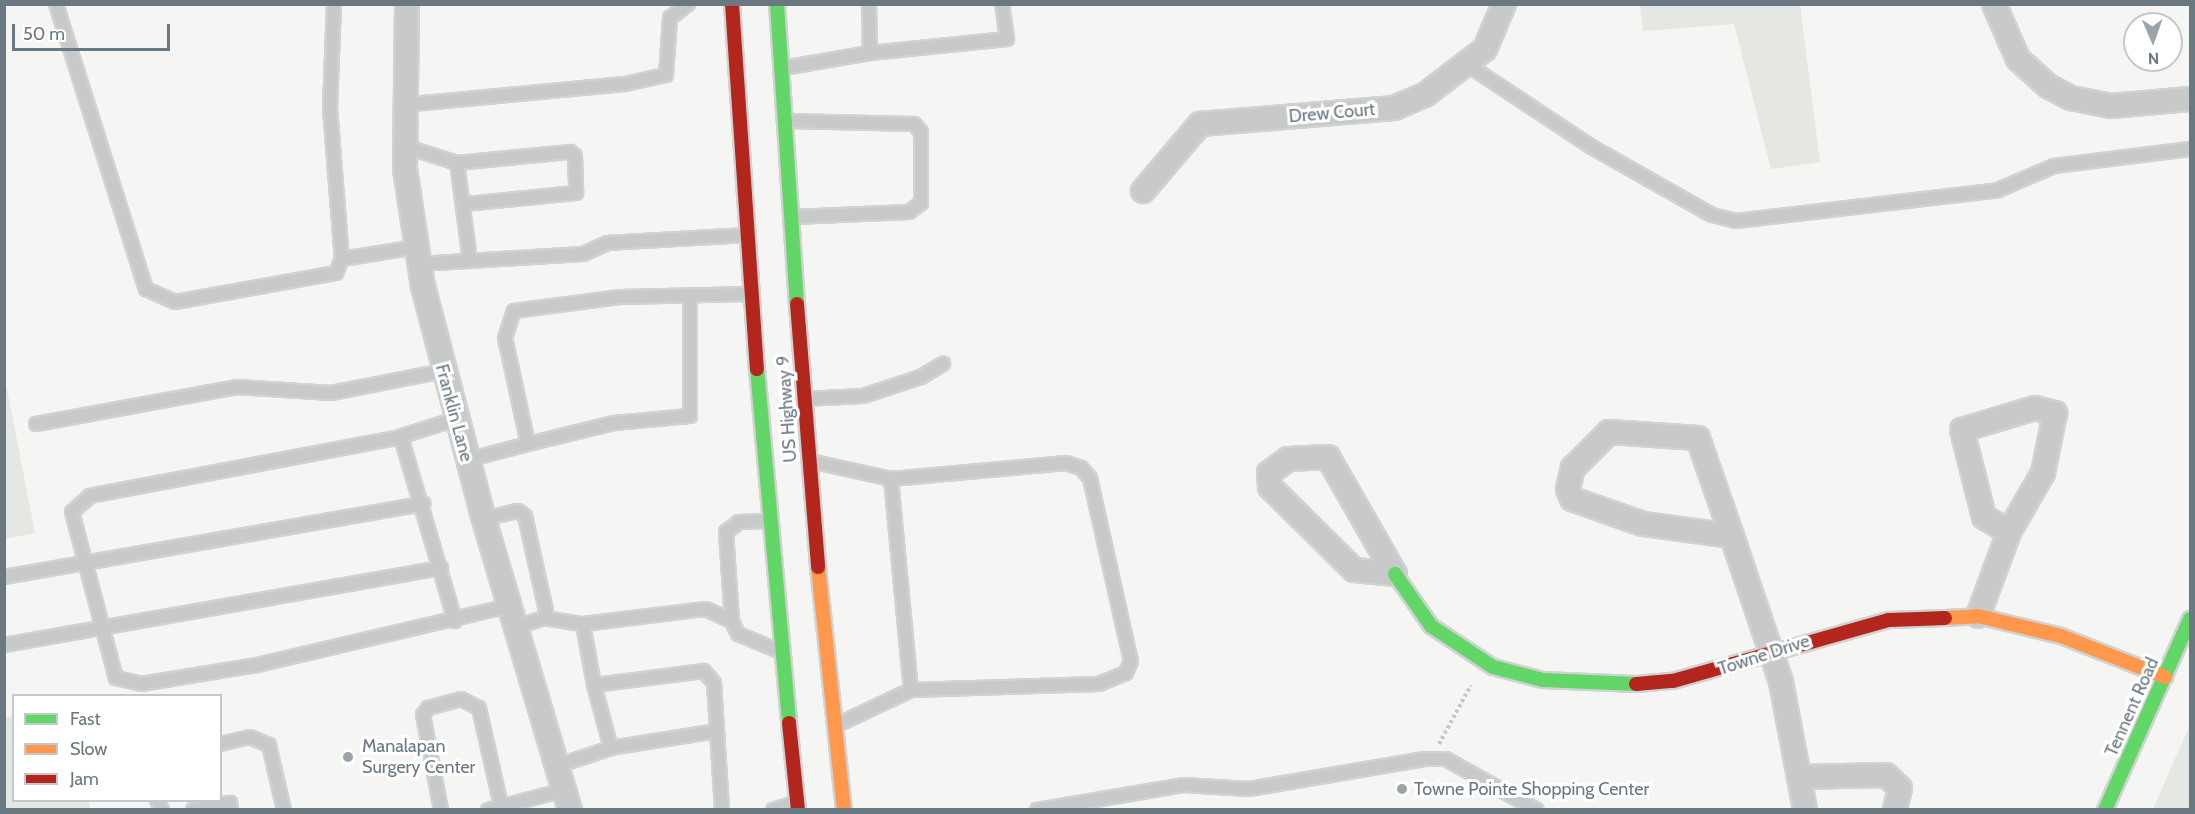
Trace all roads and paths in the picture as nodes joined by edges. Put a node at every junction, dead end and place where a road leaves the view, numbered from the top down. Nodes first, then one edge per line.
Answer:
1 (56, 4) edge
2 (334, 4) edge
3 (407, 4) edge
4 (688, 4) edge
5 (732, 4) edge
6 (777, 4) edge
7 (869, 4) edge
8 (1002, 4) edge
9 (1504, 4) edge
10 (1994, 4) edge
11 (870, 53) junction
12 (1468, 65) junction
13 (782, 68) junction
14 (2190, 99) edge
15 (402, 105) junction
16 (785, 121) junction
17 (404, 146) junction
18 (2190, 149) edge
19 (457, 163) junction
20 (1143, 191) dead end
21 (465, 204) junction
22 (792, 217) junction
23 (748, 235) junction
24 (418, 255) junction
25 (342, 259) junction
26 (470, 261) junction
27 (752, 294) junction
28 (690, 298) junction
29 (943, 364) dead end
30 (443, 371) junction
31 (804, 399) junction
32 (456, 418) junction
33 (36, 424) dead end
34 (401, 437) junction
35 (528, 444) junction
36 (467, 460) junction
37 (808, 461) junction
38 (891, 479) junction
39 (424, 504) junction
40 (483, 519) junction
41 (768, 521) junction
42 (2009, 532) junction
43 (1732, 536) junction
44 (85, 562) junction
45 (441, 568) junction
46 (1395, 574) junction
47 (4, 577) edge
48 (512, 616) junction
49 (1978, 616) junction
50 (544, 618) junction
51 (2190, 619) edge
52 (455, 621) junction
53 (732, 621) junction
54 (584, 624) junction
55 (103, 628) junction
56 (4, 645) edge
57 (779, 651) junction
58 (1771, 653) junction
59 (1483, 663) junction
60 (2165, 677) junction
61 (594, 685) junction
62 (911, 690) junction
63 (834, 727) junction
64 (717, 731) junction
65 (222, 744) edge
66 (611, 748) junction
67 (1431, 759) junction
68 (557, 766) junction
69 (1799, 777) junction
70 (567, 800) edge
71 (501, 806) junction
72 (797, 806) edge
73 (193, 810) edge
74 (231, 810) edge
75 (284, 810) edge
76 (441, 810) edge
77 (488, 810) edge
78 (722, 810) edge
79 (773, 810) edge
80 (844, 810) edge
81 (1037, 810) edge
82 (1537, 810) edge
83 (1805, 810) edge
84 (1895, 810) edge
85 (2105, 810) edge

1 - 25 lane
2 - 25 lane
3 - 15 street, Franklin Lane
4 - 15 lane
5 - 23 main road, US Highway 9
6 - 13 main road, US Highway 9
7 - 11 lane
8 - 11 lane
9 - 12 street, Drew Court
10 - 14 street
11 - 13 lane
12 - 18 lane
12 - 20 street, Drew Court
13 - 16 main road, US Highway 9
15 - 17 street, Franklin Lane
16 - 22 main road, US Highway 9
16 - 22 lane
17 - 19 lane
17 - 24 street, Franklin Lane
19 - 21 lane
19 - 21 lane
21 - 26 lane
22 - 31 main road, US Highway 9
23 - 26 lane
23 - 27 main road, US Highway 9
24 - 25 lane
24 - 26 lane
24 - 30 street, Franklin Lane
27 - 28 lane
27 - 41 main road, US Highway 9
28 - 35 lane
28 - 35 lane
29 - 31 lane
30 - 32 street, Franklin Lane
30 - 33 lane
31 - 37 main road, US Highway 9
32 - 34 lane
32 - 36 street, Franklin Lane
34 - 39 lane
34 - 44 lane
35 - 36 lane
36 - 40 street, Franklin Lane
37 - 38 lane
37 - 63 main road, US Highway 9
38 - 62 lane
38 - 62 lane
39 - 44 lane
39 - 45 lane
40 - 48 street, Franklin Lane
40 - 50 lane
41 - 53 lane
41 - 57 main road, US Highway 9
42 - 42 street
42 - 49 street
43 - 43 street
43 - 58 street
44 - 47 lane
44 - 55 lane
45 - 52 lane
45 - 55 lane
46 - 46 street
46 - 59 main road, Towne Drive
48 - 50 lane
48 - 52 lane
48 - 68 street, Franklin Lane
49 - 58 main road, Towne Drive
49 - 60 main road, Towne Drive
50 - 54 lane
51 - 60 main road, Tennent Road
52 - 55 lane
53 - 54 lane
53 - 57 lane
54 - 61 lane
55 - 56 lane
57 - 72 main road, US Highway 9
58 - 59 main road, Towne Drive
58 - 69 street
59 - 67 path
60 - 85 main road, Tennent Road
61 - 64 lane
61 - 66 lane
62 - 63 lane
63 - 80 main road, US Highway 9
64 - 66 lane
64 - 78 lane
65 - 75 lane
66 - 68 lane
67 - 81 lane
67 - 82 lane
68 - 70 street, Franklin Lane
69 - 83 street
69 - 84 street
70 - 71 lane
71 - 76 lane
71 - 77 lane
72 - 79 lane
73 - 74 lane

